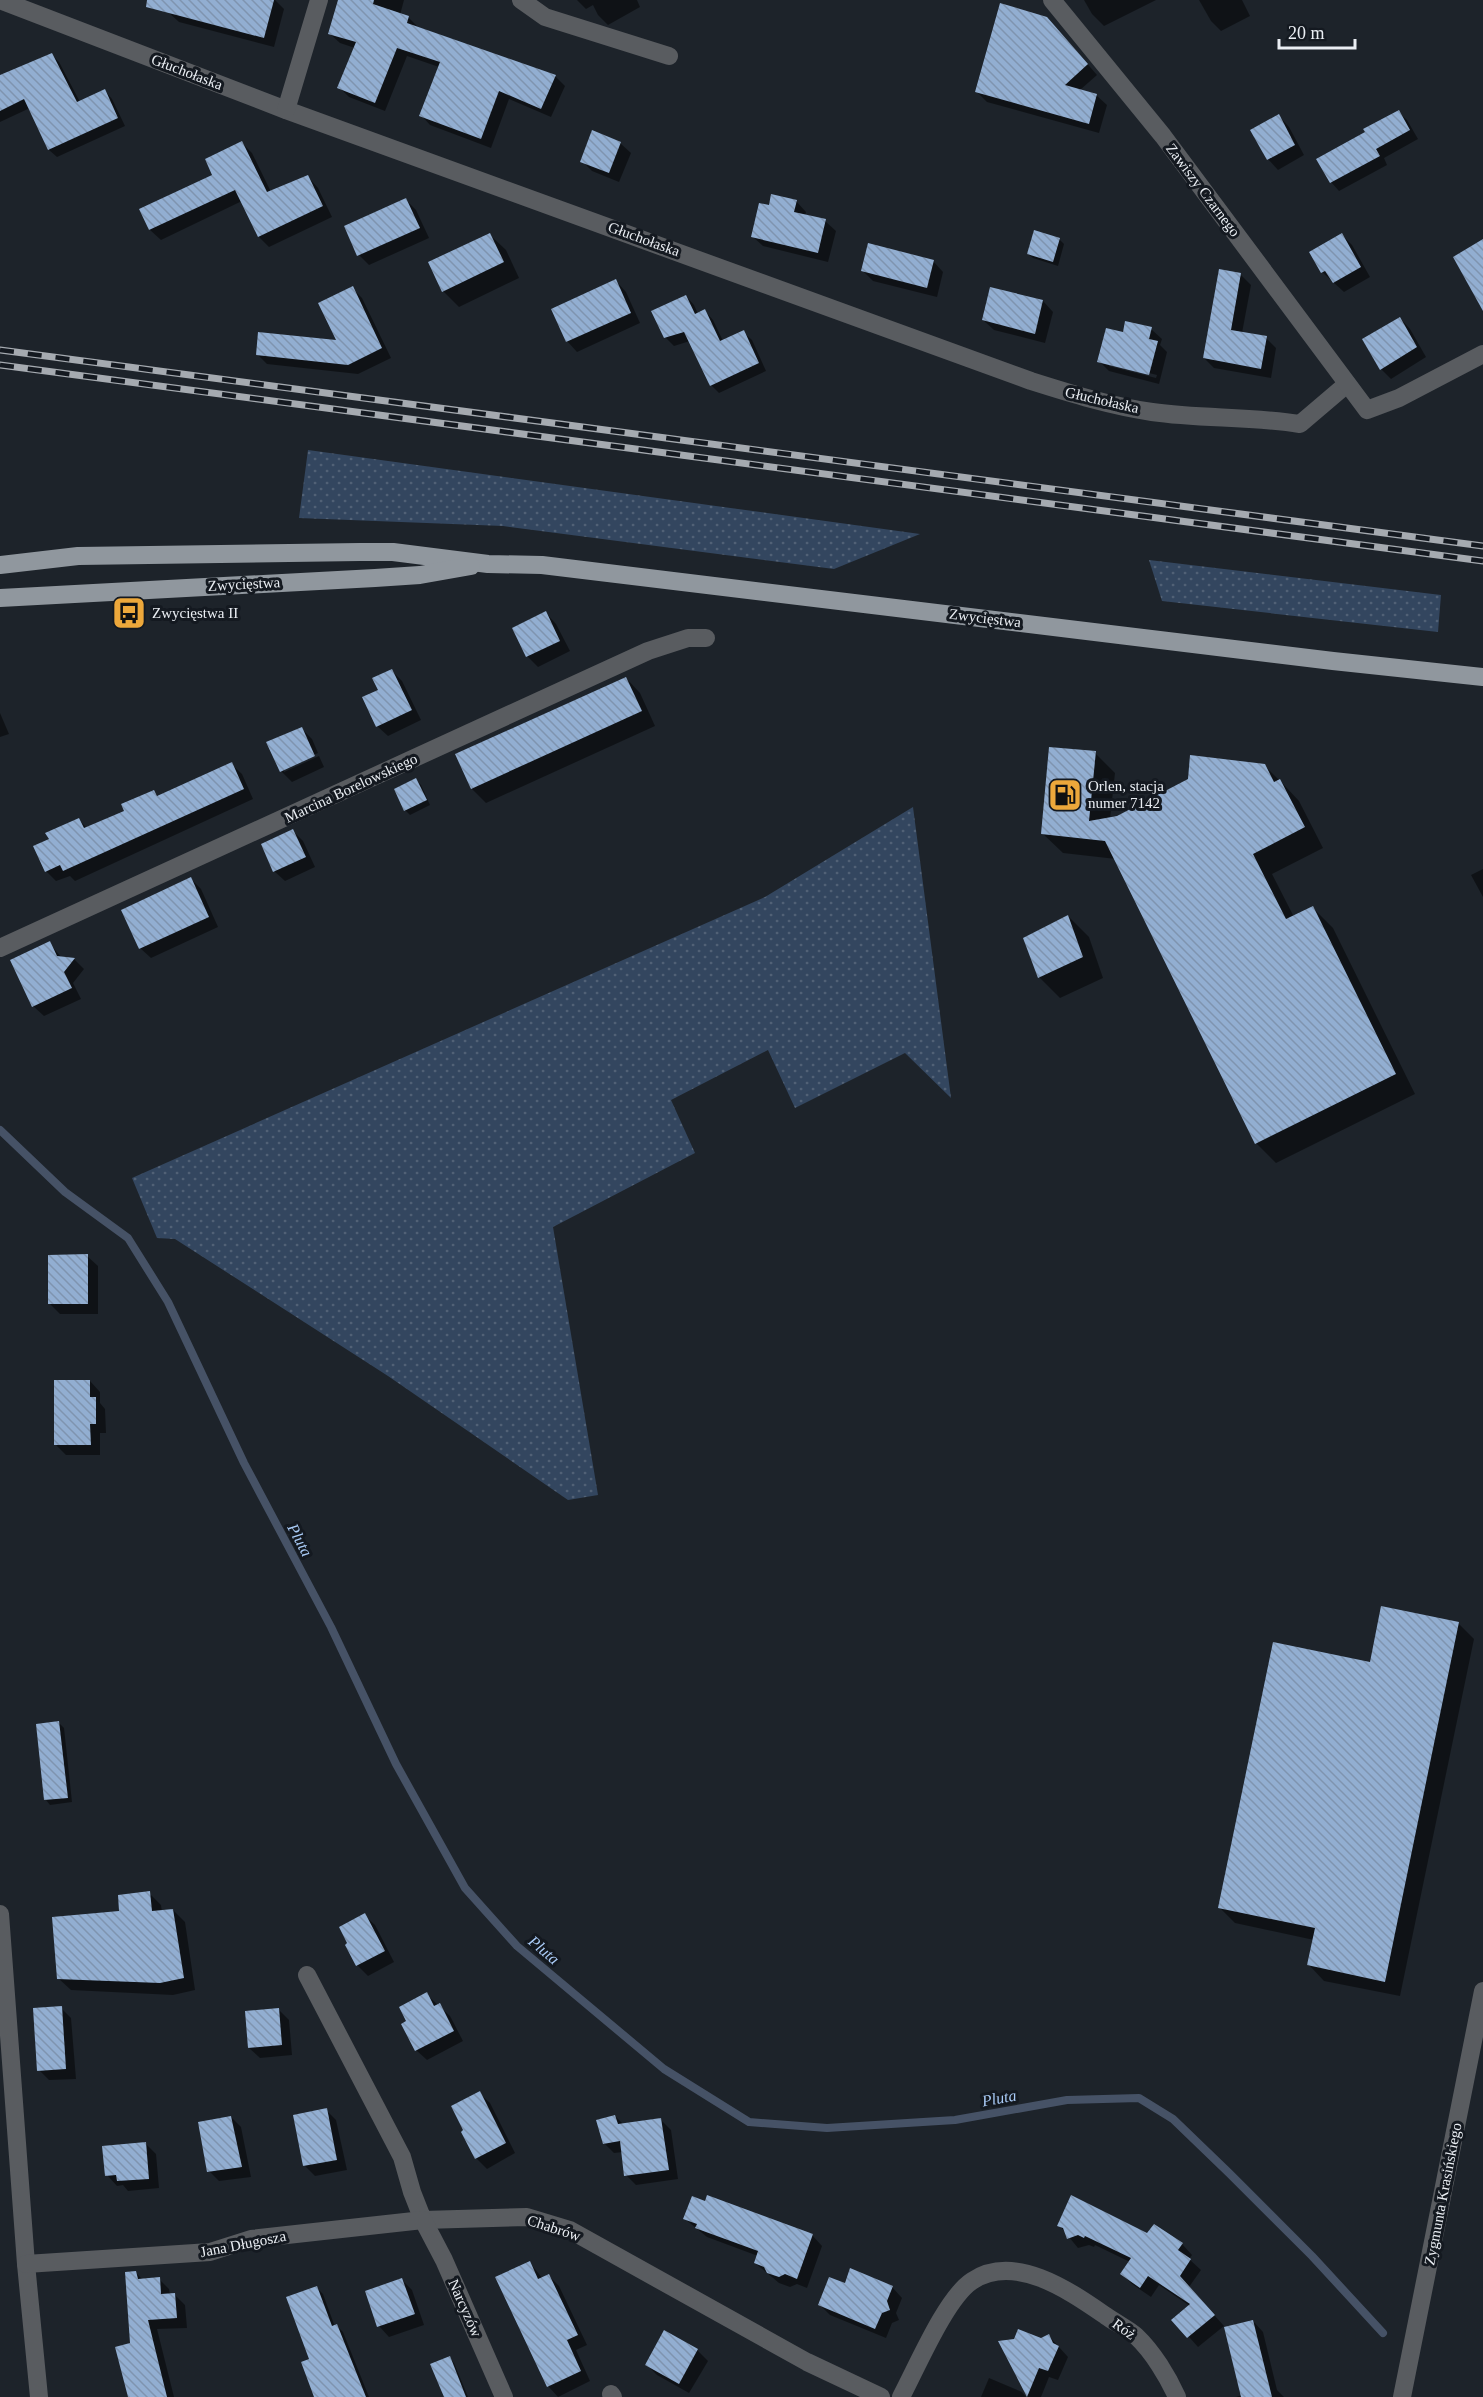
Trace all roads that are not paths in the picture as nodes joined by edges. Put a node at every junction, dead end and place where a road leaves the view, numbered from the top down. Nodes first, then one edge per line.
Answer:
1 (0, 0) edge
2 (319, 0) edge
3 (521, 0) edge
4 (1052, 0) edge
5 (669, 56) dead end
6 (286, 110) junction
7 (1483, 354) edge
8 (1347, 384) junction
9 (0, 564) edge
10 (488, 564) junction
11 (0, 598) edge
12 (706, 638) dead end
13 (1483, 677) edge
14 (0, 948) edge
15 (0, 1914) edge
16 (1, 1954) edge
17 (306, 1975) dead end
18 (1483, 1991) edge
19 (423, 2220) junction
20 (26, 2264) junction
21 (1403, 2393) edge
22 (39, 2397) edge
23 (504, 2397) edge
24 (881, 2397) edge
25 (901, 2397) edge
26 (1177, 2397) edge

1 - 6 street, Głuchołaska
2 - 6 street
3 - 5 street
4 - 8 street, Zawiszy Czarnego
6 - 8 street, Głuchołaska
7 - 8 street, Zawiszy Czarnego
9 - 10 main road, Zwycięstwa
10 - 11 main road, Zwycięstwa
10 - 13 main road, Zwycięstwa
12 - 14 street, Marcina Borelowskiego
15 - 16 street
16 - 20 street
17 - 19 street
18 - 21 street, Zygmunta Krasińskiego
19 - 20 street, Jana Długosza
19 - 23 street, Narcyzów
19 - 24 street, Chabrów
20 - 22 street
25 - 26 street, Róż

